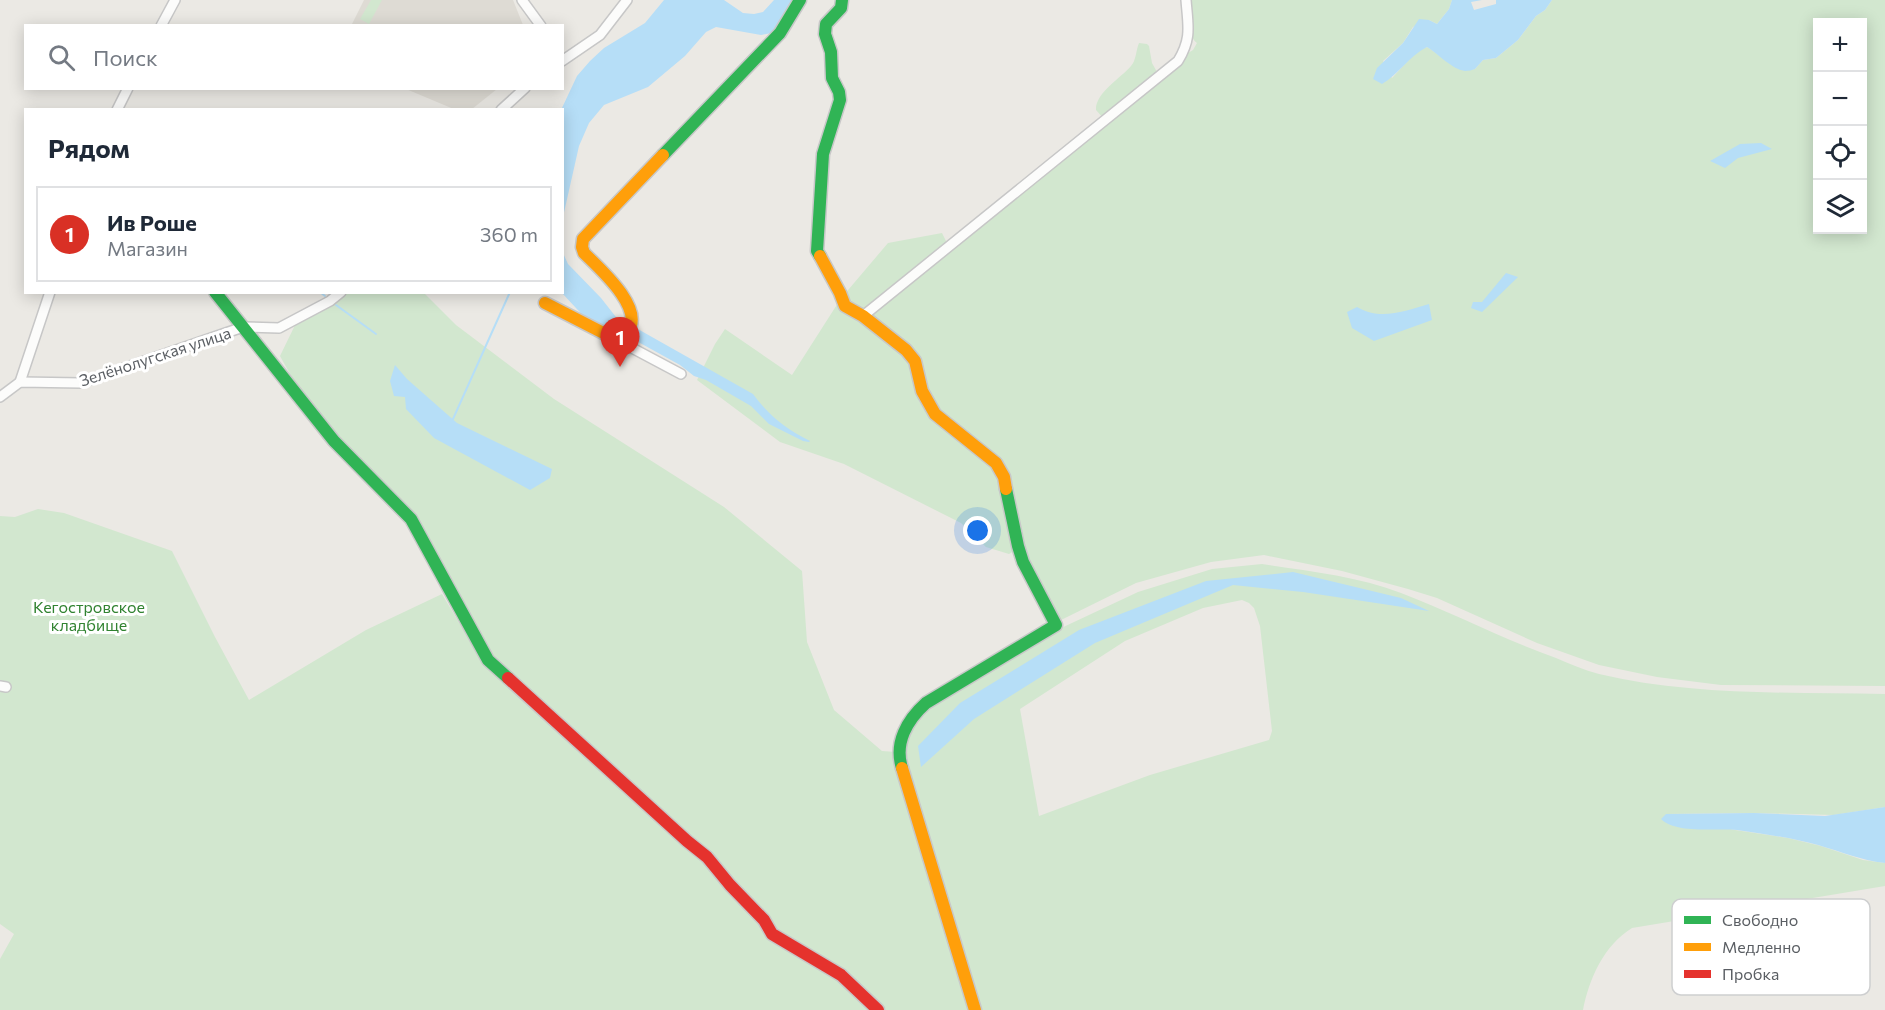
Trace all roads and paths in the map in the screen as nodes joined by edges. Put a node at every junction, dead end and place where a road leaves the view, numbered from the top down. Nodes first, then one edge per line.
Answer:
1 (175, 0) edge
2 (522, 0) edge
3 (627, 0) edge
4 (800, 0) edge
5 (842, 0) edge
6 (1186, 0) edge
7 (162, 24) edge
8 (540, 24) edge
9 (565, 56) edge
10 (127, 90) edge
11 (523, 90) edge
12 (118, 108) edge
13 (503, 108) edge
14 (49, 294) edge
15 (218, 294) edge
16 (339, 294) edge
17 (544, 303) dead end
18 (863, 316) junction
19 (243, 327) junction
20 (616, 340) junction
21 (681, 374) dead end
22 (20, 382) junction
23 (0, 398) edge
24 (878, 1010) edge
25 (975, 1010) edge

1 - 7 street
2 - 8 street
3 - 9 street
4 - 20 street
5 - 18 street
6 - 18 street
10 - 12 street
11 - 13 street
14 - 22 street
15 - 19 street
16 - 19 street
17 - 20 street
18 - 25 street
19 - 22 street, Зелёнолугская улица
19 - 24 street
20 - 21 street
22 - 23 street

